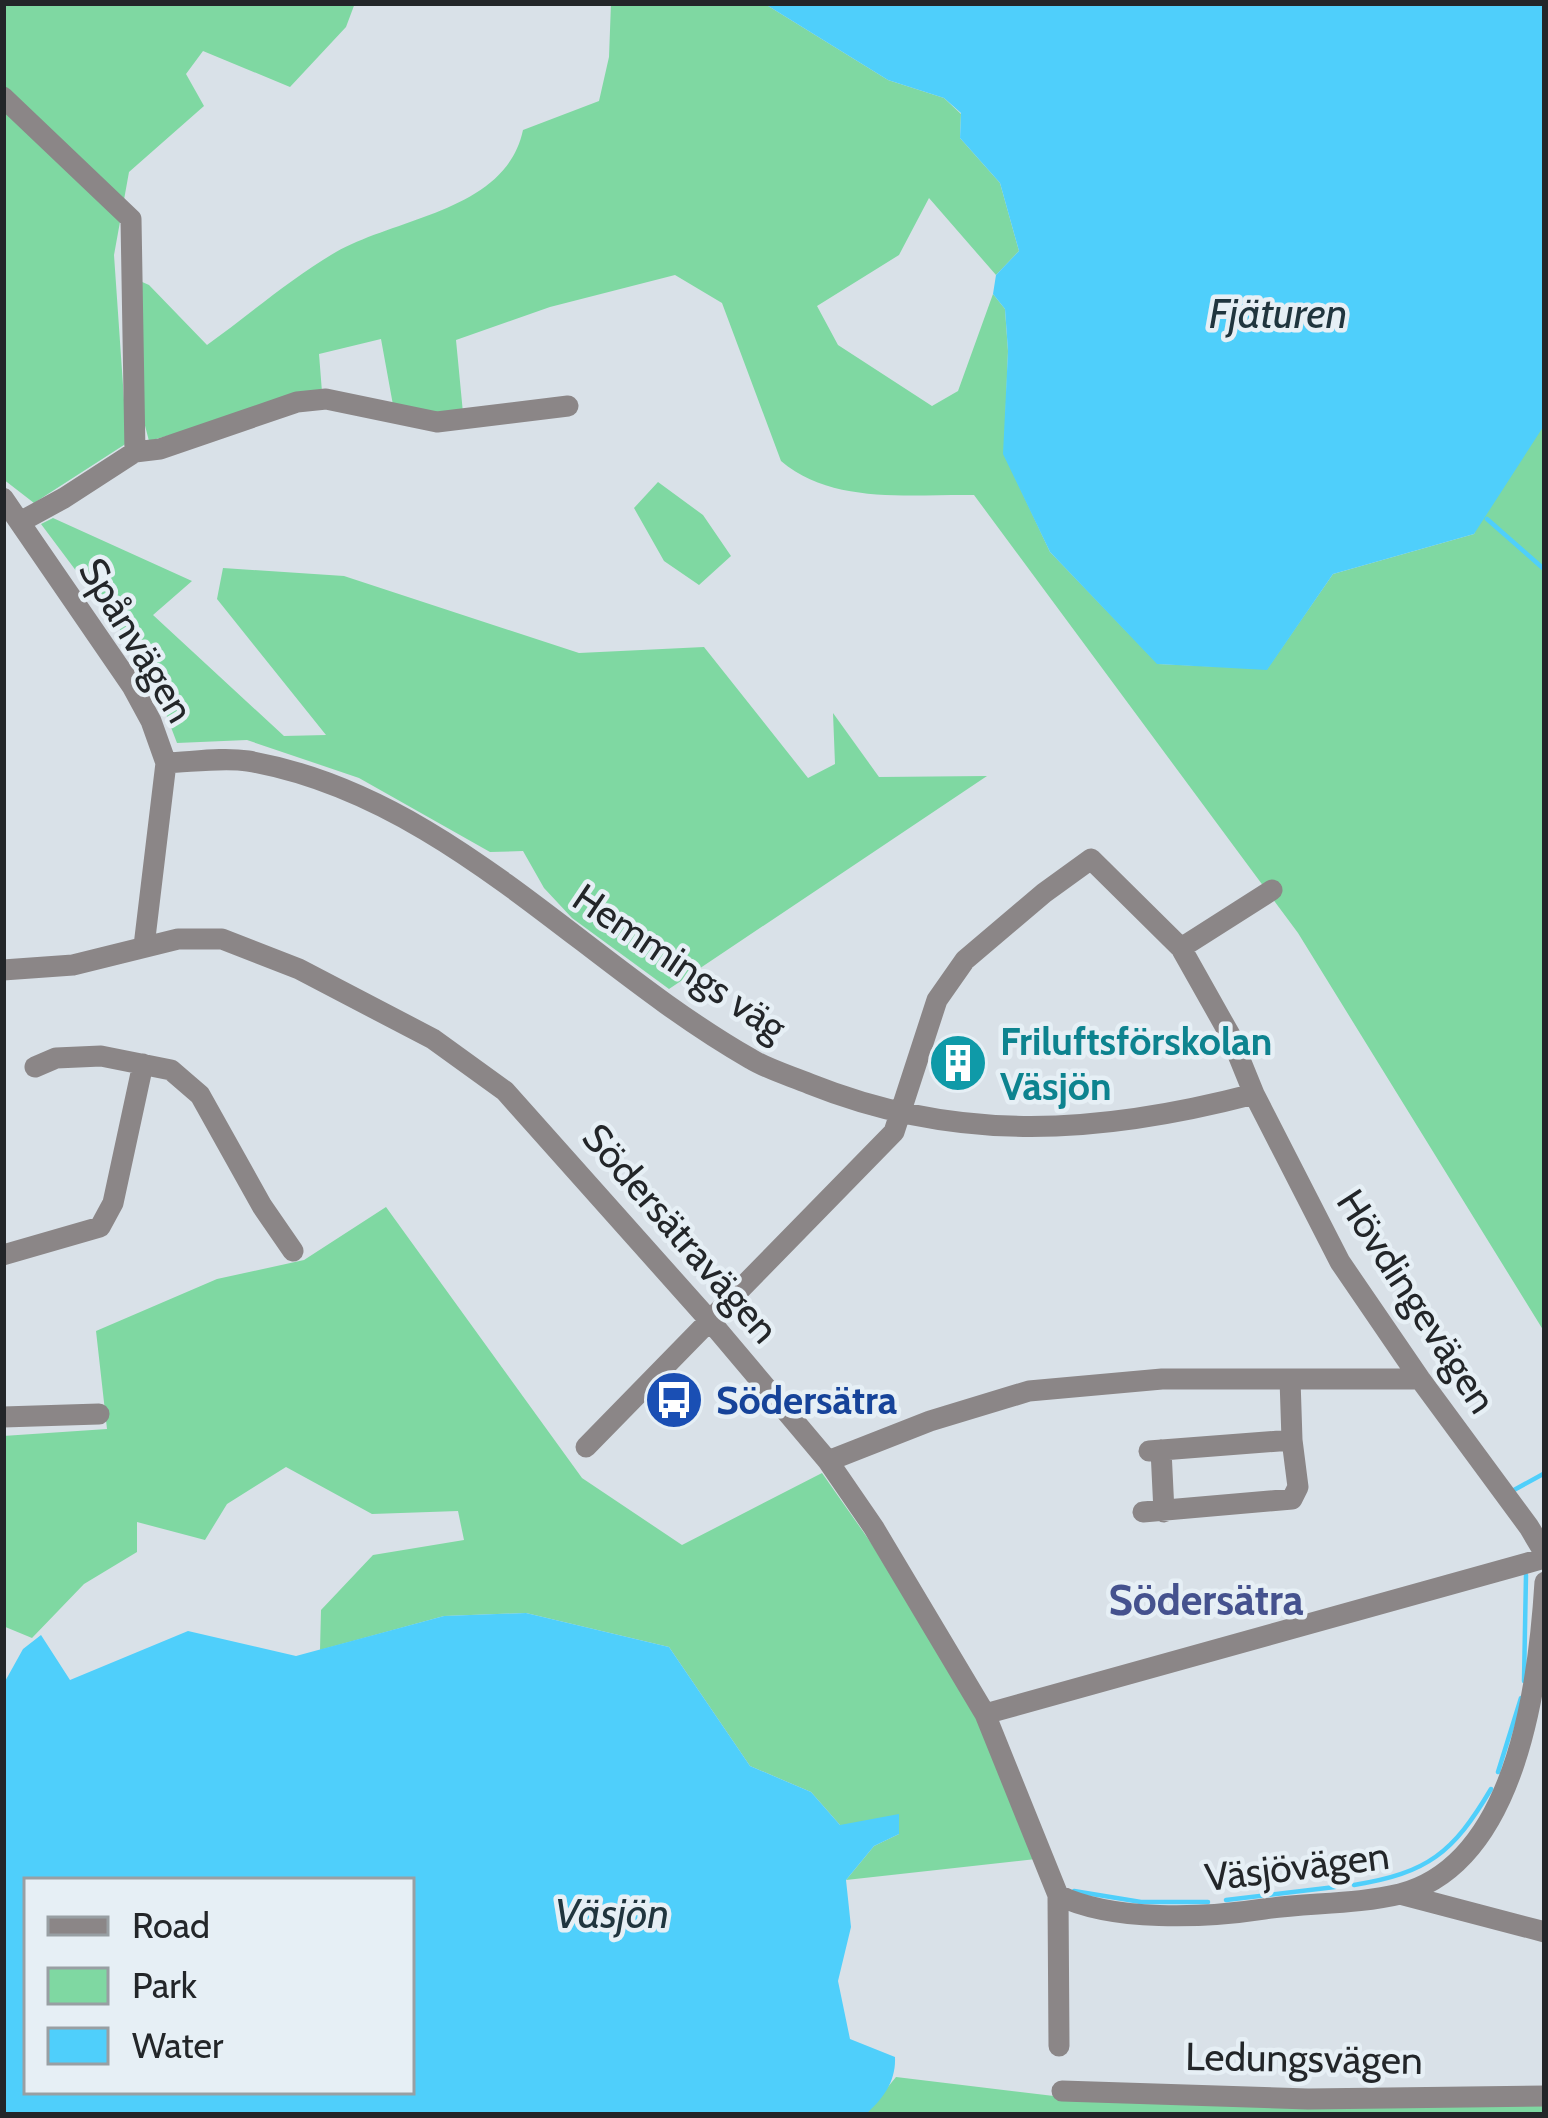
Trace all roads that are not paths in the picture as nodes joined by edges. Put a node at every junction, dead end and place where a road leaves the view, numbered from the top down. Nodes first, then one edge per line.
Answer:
1 (3, 97) edge
2 (568, 406) dead end
3 (135, 452) junction
4 (3, 498) edge
5 (20, 521) junction
6 (166, 764) junction
7 (1272, 890) dead end
8 (144, 946) junction
9 (1181, 948) junction
10 (3, 970) edge
11 (142, 1064) junction
12 (35, 1067) dead end
13 (1254, 1094) junction
14 (901, 1114) junction
15 (293, 1251) dead end
16 (3, 1255) edge
17 (710, 1321) junction
18 (1290, 1379) junction
19 (1420, 1379) junction
20 (99, 1414) dead end
21 (3, 1417) edge
22 (1292, 1440) junction
23 (586, 1447) dead end
24 (827, 1461) junction
25 (1545, 1556) edge
26 (1545, 1582) edge
27 (985, 1714) junction
28 (1400, 1894) junction
29 (1058, 1895) junction
30 (1545, 1932) edge
31 (1059, 2046) dead end
32 (1062, 2091) dead end
33 (1545, 2096) edge

1 - 3 street
2 - 3 street
3 - 5 street
4 - 5 street, Spånvägen
5 - 6 street, Spånvägen
6 - 8 street, Spånvägen
6 - 14 street, Hemmings väg
7 - 9 street
8 - 10 street, Södersätravägen
8 - 17 street, Södersätravägen
9 - 13 street, Hövdingevägen
9 - 14 street, Hövdingevägen
11 - 12 street
11 - 15 street
11 - 16 street
13 - 14 street, Hemmings väg
13 - 19 street, Hövdingevägen
14 - 17 street
17 - 23 street
17 - 24 street, Södersätravägen
18 - 19 street
18 - 22 street
18 - 24 street
19 - 25 street, Hövdingevägen
20 - 21 street
22 - 22 street
24 - 27 street, Södersätravägen
25 - 27 street
26 - 28 street, Väsjövägen
27 - 29 street, Södersätravägen
28 - 29 street, Väsjövägen
28 - 30 street
29 - 31 street, Södersätravägen
32 - 33 street, Ledungsvägen

